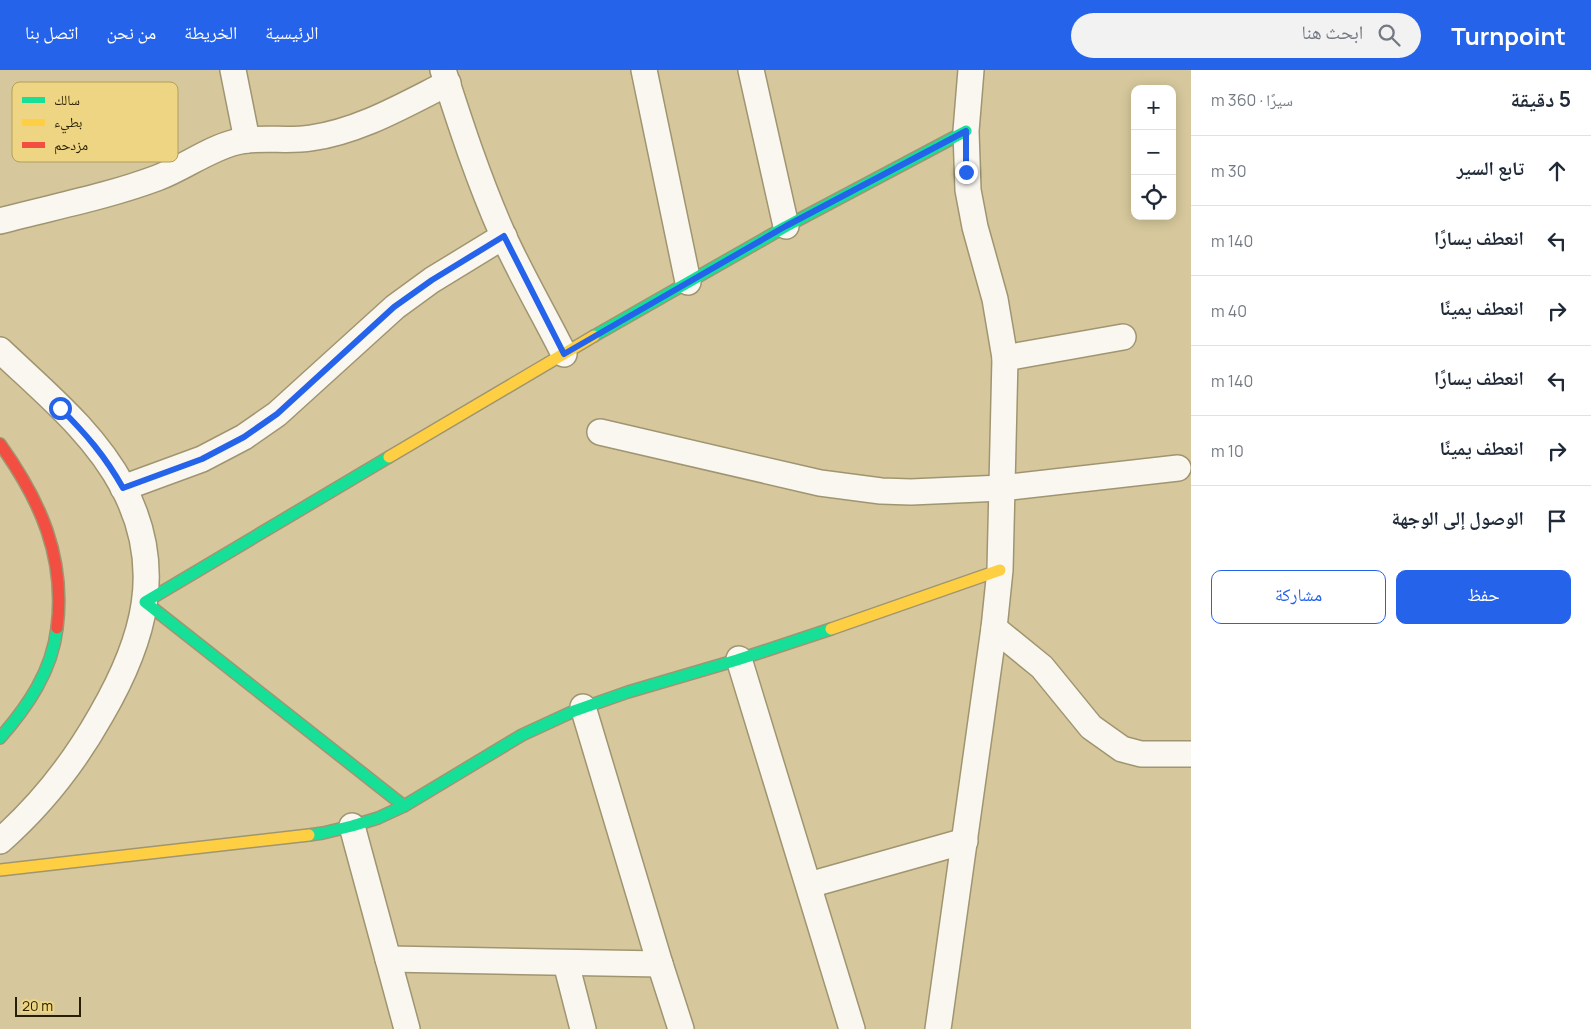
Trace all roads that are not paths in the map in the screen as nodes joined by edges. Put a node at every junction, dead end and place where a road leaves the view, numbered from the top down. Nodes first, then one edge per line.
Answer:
1 (233, 70) edge
2 (644, 70) edge
3 (751, 70) edge
4 (971, 70) edge
5 (445, 77) edge
6 (966, 131) junction
7 (247, 140) junction
8 (0, 220) edge
9 (786, 226) junction
10 (504, 236) junction
11 (688, 282) junction
12 (1123, 337) dead end
13 (0, 350) edge
14 (564, 354) junction
15 (1005, 358) junction
16 (600, 432) dead end
17 (0, 444) edge
18 (1178, 468) dead end
19 (4, 472) dead end
20 (123, 488) junction
21 (1002, 488) junction
22 (33, 500) junction
23 (1000, 570) junction
24 (145, 602) junction
25 (994, 628) junction
26 (739, 659) junction
27 (583, 707) junction
28 (0, 738) edge
29 (1191, 754) edge
30 (404, 806) junction
31 (352, 826) junction
32 (0, 841) edge
33 (965, 841) junction
34 (0, 870) edge
35 (808, 886) junction
36 (388, 959) junction
37 (566, 963) junction
38 (660, 964) junction
39 (407, 1029) edge
40 (583, 1029) edge
41 (681, 1029) edge
42 (852, 1029) edge
43 (938, 1029) edge

1 - 7 street
2 - 11 street
3 - 9 street
4 - 6 street
5 - 7 street
5 - 10 street
6 - 9 street
6 - 15 street
7 - 8 street
9 - 11 street
10 - 14 street
10 - 20 street
11 - 14 street
12 - 15 street
13 - 20 street
14 - 24 street
15 - 21 street
16 - 21 street
17 - 22 street
18 - 21 street
19 - 22 street
20 - 24 street
21 - 23 street
22 - 28 street
23 - 25 street
23 - 26 street
24 - 30 street
24 - 32 street
25 - 29 street
25 - 33 street
26 - 27 street
26 - 35 street
27 - 30 street
27 - 38 street
30 - 31 street
31 - 34 street
31 - 36 street
33 - 35 street
33 - 43 street
35 - 42 street
36 - 37 street
36 - 39 street
37 - 38 street
37 - 40 street
38 - 41 street

